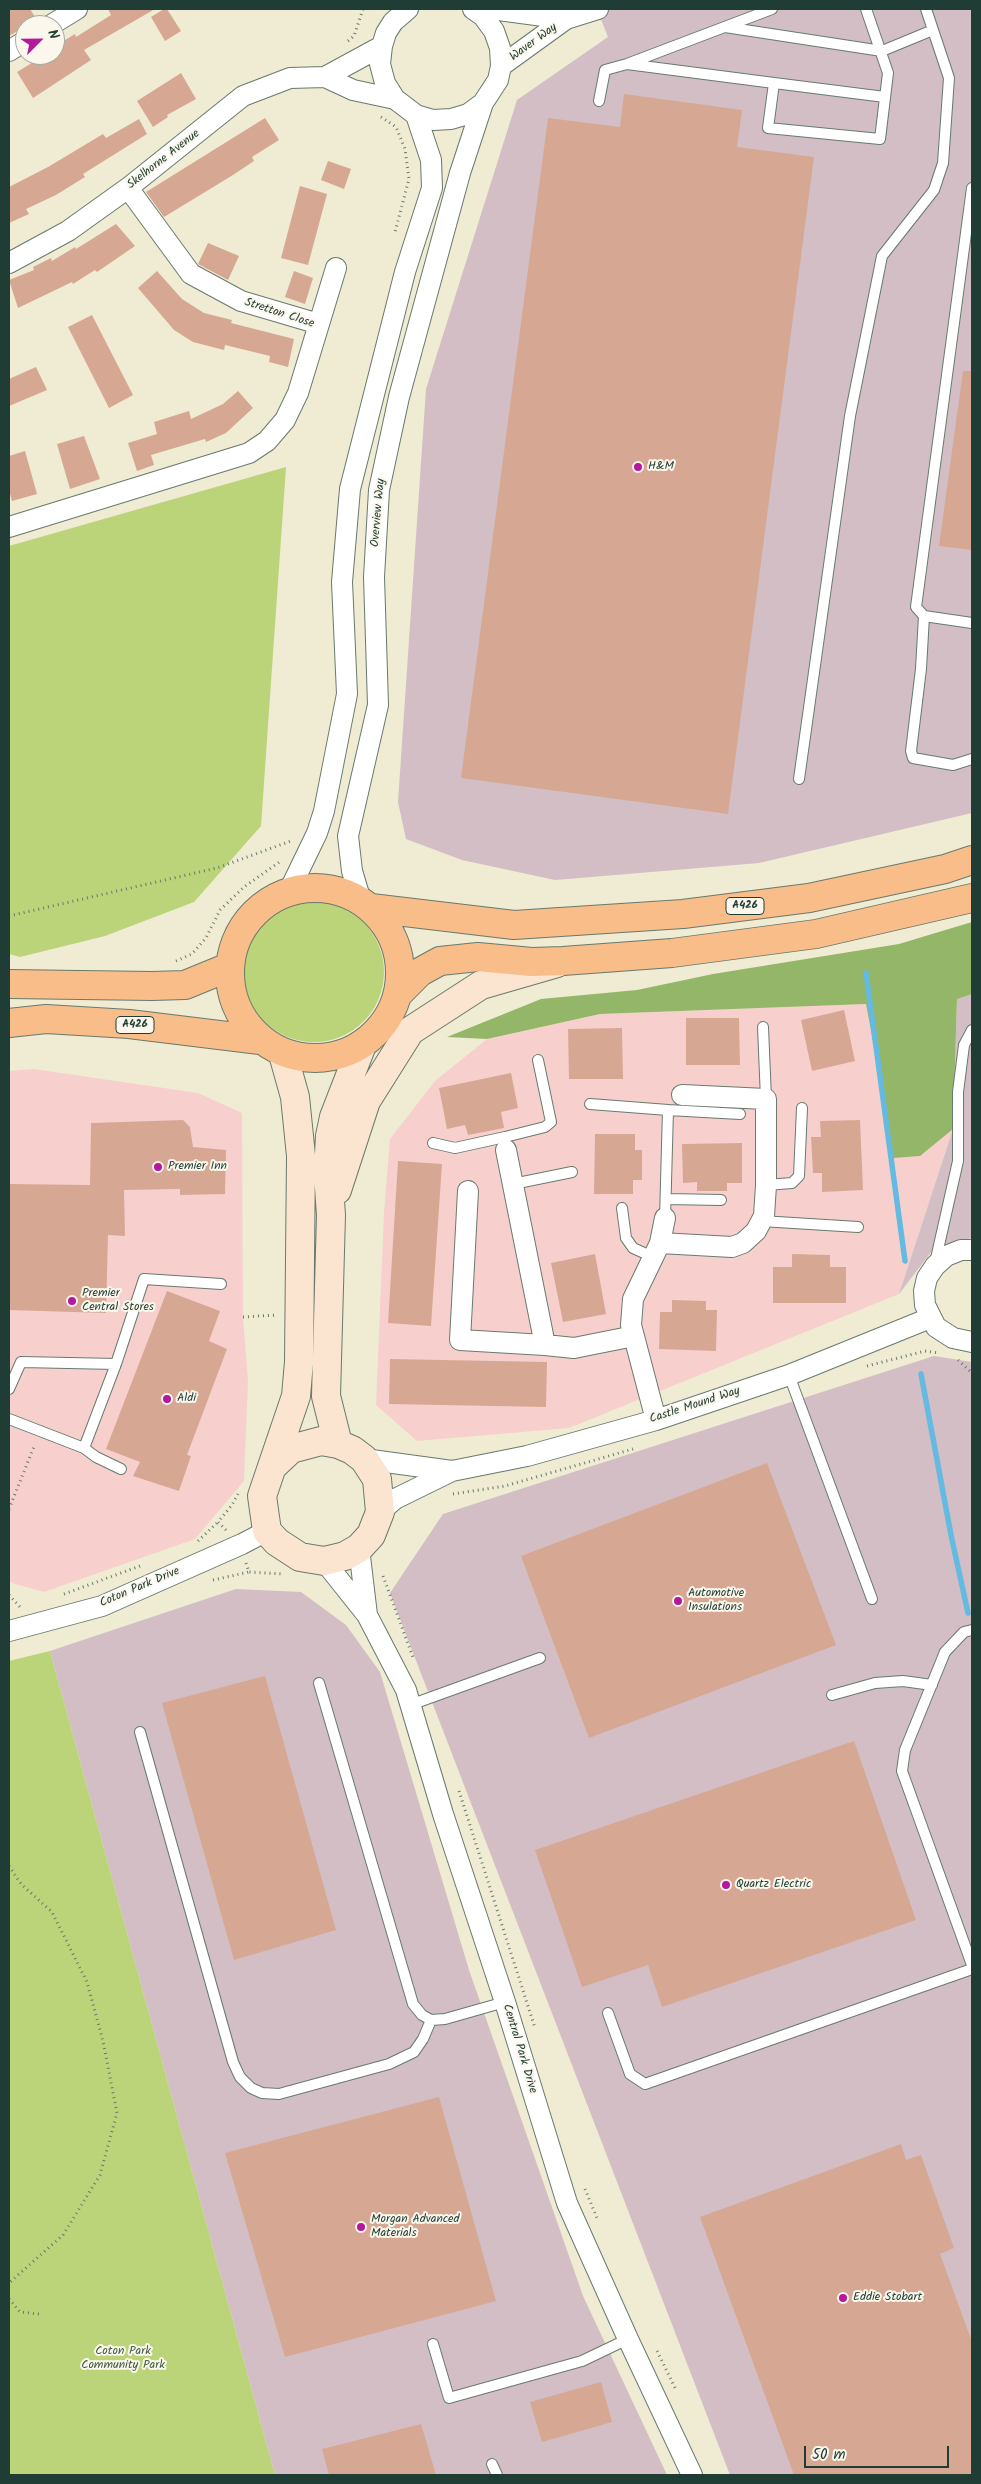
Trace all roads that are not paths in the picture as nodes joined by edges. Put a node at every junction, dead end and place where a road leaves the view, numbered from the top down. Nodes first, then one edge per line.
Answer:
1 (77, 9) edge
2 (473, 9) edge
3 (491, 9) edge
4 (598, 9) edge
5 (772, 9) edge
6 (866, 9) edge
7 (926, 9) edge
8 (397, 13) edge
9 (65, 16) edge
10 (566, 19) junction
11 (722, 27) junction
12 (933, 30) junction
13 (382, 46) junction
14 (882, 51) junction
15 (627, 64) junction
16 (501, 66) junction
17 (325, 77) junction
18 (774, 83) junction
19 (885, 97) junction
20 (395, 98) junction
21 (599, 101) dead end
22 (483, 104) junction
23 (416, 115) junction
24 (128, 188) junction
25 (972, 188) edge
26 (9, 263) edge
27 (336, 268) dead end
28 (318, 324) junction
29 (9, 527) edge
30 (924, 616) junction
31 (972, 623) edge
32 (972, 759) edge
33 (799, 779) dead end
34 (972, 860) edge
35 (289, 891) junction
36 (972, 898) edge
37 (366, 904) junction
38 (563, 962) junction
39 (229, 968) junction
40 (9, 984) edge
41 (398, 993) junction
42 (9, 1022) edge
43 (763, 1027) dead end
44 (972, 1030) edge
45 (260, 1040) junction
46 (362, 1045) junction
47 (283, 1054) junction
48 (538, 1060) dead end
49 (682, 1095) dead end
50 (766, 1099) junction
51 (590, 1104) dead end
52 (802, 1108) dead end
53 (668, 1110) junction
54 (740, 1114) dead end
55 (433, 1143) dead end
56 (506, 1143) junction
57 (572, 1172) dead end
58 (513, 1184) junction
59 (766, 1185) junction
60 (468, 1191) dead end
61 (721, 1200) dead end
62 (622, 1208) dead end
63 (665, 1208) junction
64 (331, 1215) junction
65 (761, 1222) junction
66 (858, 1227) dead end
67 (657, 1250) junction
68 (972, 1250) edge
69 (935, 1266) junction
70 (221, 1284) dead end
71 (930, 1318) junction
72 (634, 1336) junction
73 (972, 1342) edge
74 (545, 1345) junction
75 (116, 1364) junction
76 (789, 1375) junction
77 (9, 1389) edge
78 (9, 1419) edge
79 (656, 1420) junction
80 (338, 1444) junction
81 (84, 1448) junction
82 (364, 1459) junction
83 (274, 1464) junction
84 (121, 1469) dead end
85 (452, 1471) junction
86 (380, 1512) junction
87 (266, 1531) junction
88 (361, 1556) junction
89 (324, 1561) junction
90 (872, 1599) dead end
91 (366, 1615) junction
92 (972, 1630) edge
93 (9, 1631) edge
94 (540, 1658) dead end
95 (319, 1683) dead end
96 (932, 1685) junction
97 (832, 1695) dead end
98 (410, 1705) junction
99 (140, 1732) dead end
100 (972, 1967) edge
101 (505, 2002) junction
102 (608, 2013) dead end
103 (431, 2020) junction
104 (628, 2339) junction
105 (433, 2344) dead end
106 (492, 2464) dead end
107 (497, 2475) edge
108 (692, 2475) edge

1 - 9 street
2 - 16 street
3 - 10 street, Waver Way
4 - 10 street, Waver Way
5 - 11 lane
6 - 14 lane
7 - 12 lane
8 - 13 street
10 - 16 street, Waver Way
11 - 14 lane
11 - 15 lane
12 - 14 lane
12 - 33 lane
13 - 17 street, Skelhorne Avenue
13 - 20 street
14 - 19 lane
15 - 18 lane
15 - 21 lane
16 - 22 street, Overview Way
17 - 20 street, Skelhorne Avenue
17 - 24 street, Skelhorne Avenue
18 - 19 lane
18 - 19 lane
20 - 23 street
22 - 23 street
22 - 37 street, Overview Way
23 - 35 street
24 - 26 street, Skelhorne Avenue
24 - 28 street, Stretton Close
25 - 30 lane
27 - 28 street
28 - 29 street, Stretton Close
30 - 31 lane
30 - 32 lane
34 - 37 highway, A426
35 - 37 highway
35 - 39 highway
36 - 38 highway
37 - 41 highway
38 - 41 highway
38 - 64 street
39 - 40 highway
39 - 45 highway
41 - 46 highway
42 - 45 highway, A426
43 - 50 lane
44 - 69 lane
45 - 47 highway
46 - 47 highway
46 - 64 street
47 - 83 street
48 - 56 lane
49 - 50 street
50 - 59 street
51 - 53 lane
52 - 59 lane
53 - 54 lane
53 - 63 lane
55 - 56 lane
56 - 58 street
57 - 58 lane
58 - 74 street
59 - 65 street
60 - 74 street
61 - 63 lane
62 - 67 lane
63 - 67 street
64 - 80 street
65 - 66 lane
65 - 67 street
67 - 72 street
68 - 69 street
69 - 71 street
70 - 75 lane
71 - 73 street
71 - 76 street, Castle Mound Way
72 - 74 street
72 - 79 street
75 - 77 lane
75 - 81 lane
76 - 79 street, Castle Mound Way
76 - 90 lane
78 - 81 lane
79 - 85 street, Castle Mound Way
80 - 82 street
80 - 83 street
81 - 84 lane
82 - 85 street, Castle Mound Way
82 - 86 street
83 - 87 street
85 - 86 street, Castle Mound Way
86 - 88 street
87 - 89 street
87 - 93 street, Coton Park Drive
88 - 89 street
88 - 91 street, Central Park Drive
89 - 91 street, Central Park Drive
91 - 98 street, Central Park Drive
92 - 96 lane
94 - 98 lane
95 - 103 lane
96 - 97 lane
96 - 100 lane
98 - 101 street, Central Park Drive
99 - 103 lane
100 - 102 lane
101 - 103 lane
101 - 104 street, Central Park Drive
104 - 105 lane
104 - 108 street, Central Park Drive
106 - 107 lane

